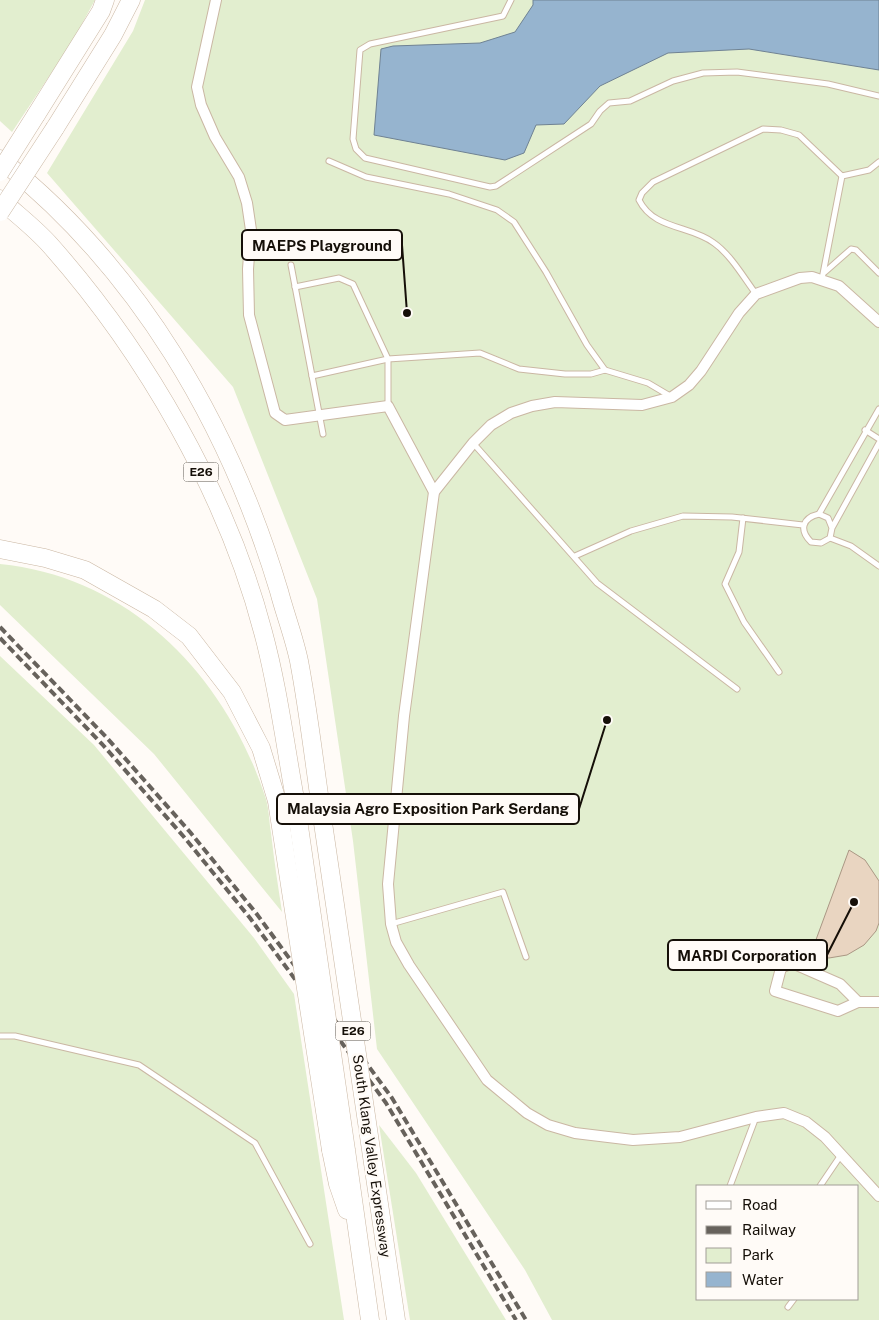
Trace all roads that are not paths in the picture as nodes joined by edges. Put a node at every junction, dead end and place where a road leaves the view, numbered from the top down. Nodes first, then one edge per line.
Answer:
1 (105, 0) edge
2 (131, 0) edge
3 (216, 0) edge
4 (511, 0) edge
5 (879, 96) edge
6 (0, 150) edge
7 (0, 159) edge
8 (329, 161) dead end
9 (878, 164) edge
10 (0, 172) edge
11 (842, 176) junction
12 (36, 187) junction
13 (0, 199) edge
14 (0, 212) edge
15 (291, 265) dead end
16 (879, 273) edge
17 (824, 275) junction
18 (295, 287) junction
19 (756, 294) junction
20 (879, 322) edge
21 (388, 359) junction
22 (605, 370) junction
23 (312, 376) junction
24 (672, 397) junction
25 (388, 406) junction
26 (879, 409) edge
27 (320, 415) junction
28 (865, 430) junction
29 (323, 434) dead end
30 (879, 439) edge
31 (879, 443) edge
32 (473, 444) junction
33 (434, 492) junction
34 (819, 514) junction
35 (743, 518) junction
36 (803, 525) junction
37 (832, 528) junction
38 (830, 538) junction
39 (0, 549) edge
40 (575, 556) junction
41 (879, 566) edge
42 (779, 672) dead end
43 (737, 689) dead end
44 (391, 924) junction
45 (526, 957) dead end
46 (858, 1002) junction
47 (879, 1002) edge
48 (0, 1036) edge
49 (756, 1117) junction
50 (338, 1150) junction
51 (841, 1155) junction
52 (730, 1185) edge
53 (821, 1185) edge
54 (879, 1196) edge
55 (310, 1244) dead end
56 (793, 1300) edge
57 (788, 1307) dead end
58 (370, 1320) edge
59 (396, 1320) edge

1 - 10 highway, bridge
2 - 14 highway, bridge
3 - 27 street
4 - 5 lane
6 - 12 highway
7 - 12 highway, South Klang Valley Expressway / E26
8 - 22 lane
9 - 11 lane
11 - 17 lane
11 - 19 lane
12 - 59 highway, South Klang Valley Expressway / E26, bridge
13 - 50 highway, South Klang Valley Expressway / E26, bridge
15 - 18 lane
16 - 17 lane
17 - 19 street
17 - 20 street
18 - 21 lane
18 - 23 lane
19 - 24 street
21 - 22 lane
21 - 23 lane
21 - 25 lane
22 - 24 lane
23 - 27 lane
24 - 32 street
25 - 27 street
25 - 33 street
26 - 28 lane
27 - 29 lane
28 - 30 lane
28 - 34 lane
31 - 37 lane
32 - 33 street
32 - 40 lane
33 - 44 street
34 - 36 lane
34 - 37 lane
35 - 36 lane
35 - 40 lane
35 - 42 lane
36 - 38 lane
37 - 38 lane
38 - 41 lane
39 - 50 highway, bridge
40 - 43 lane
44 - 45 lane
44 - 49 street
46 - 46 street
46 - 47 street
48 - 55 lane
49 - 51 street
49 - 52 lane
50 - 58 highway, South Klang Valley Expressway / E26
51 - 53 lane
51 - 54 street
56 - 57 lane

